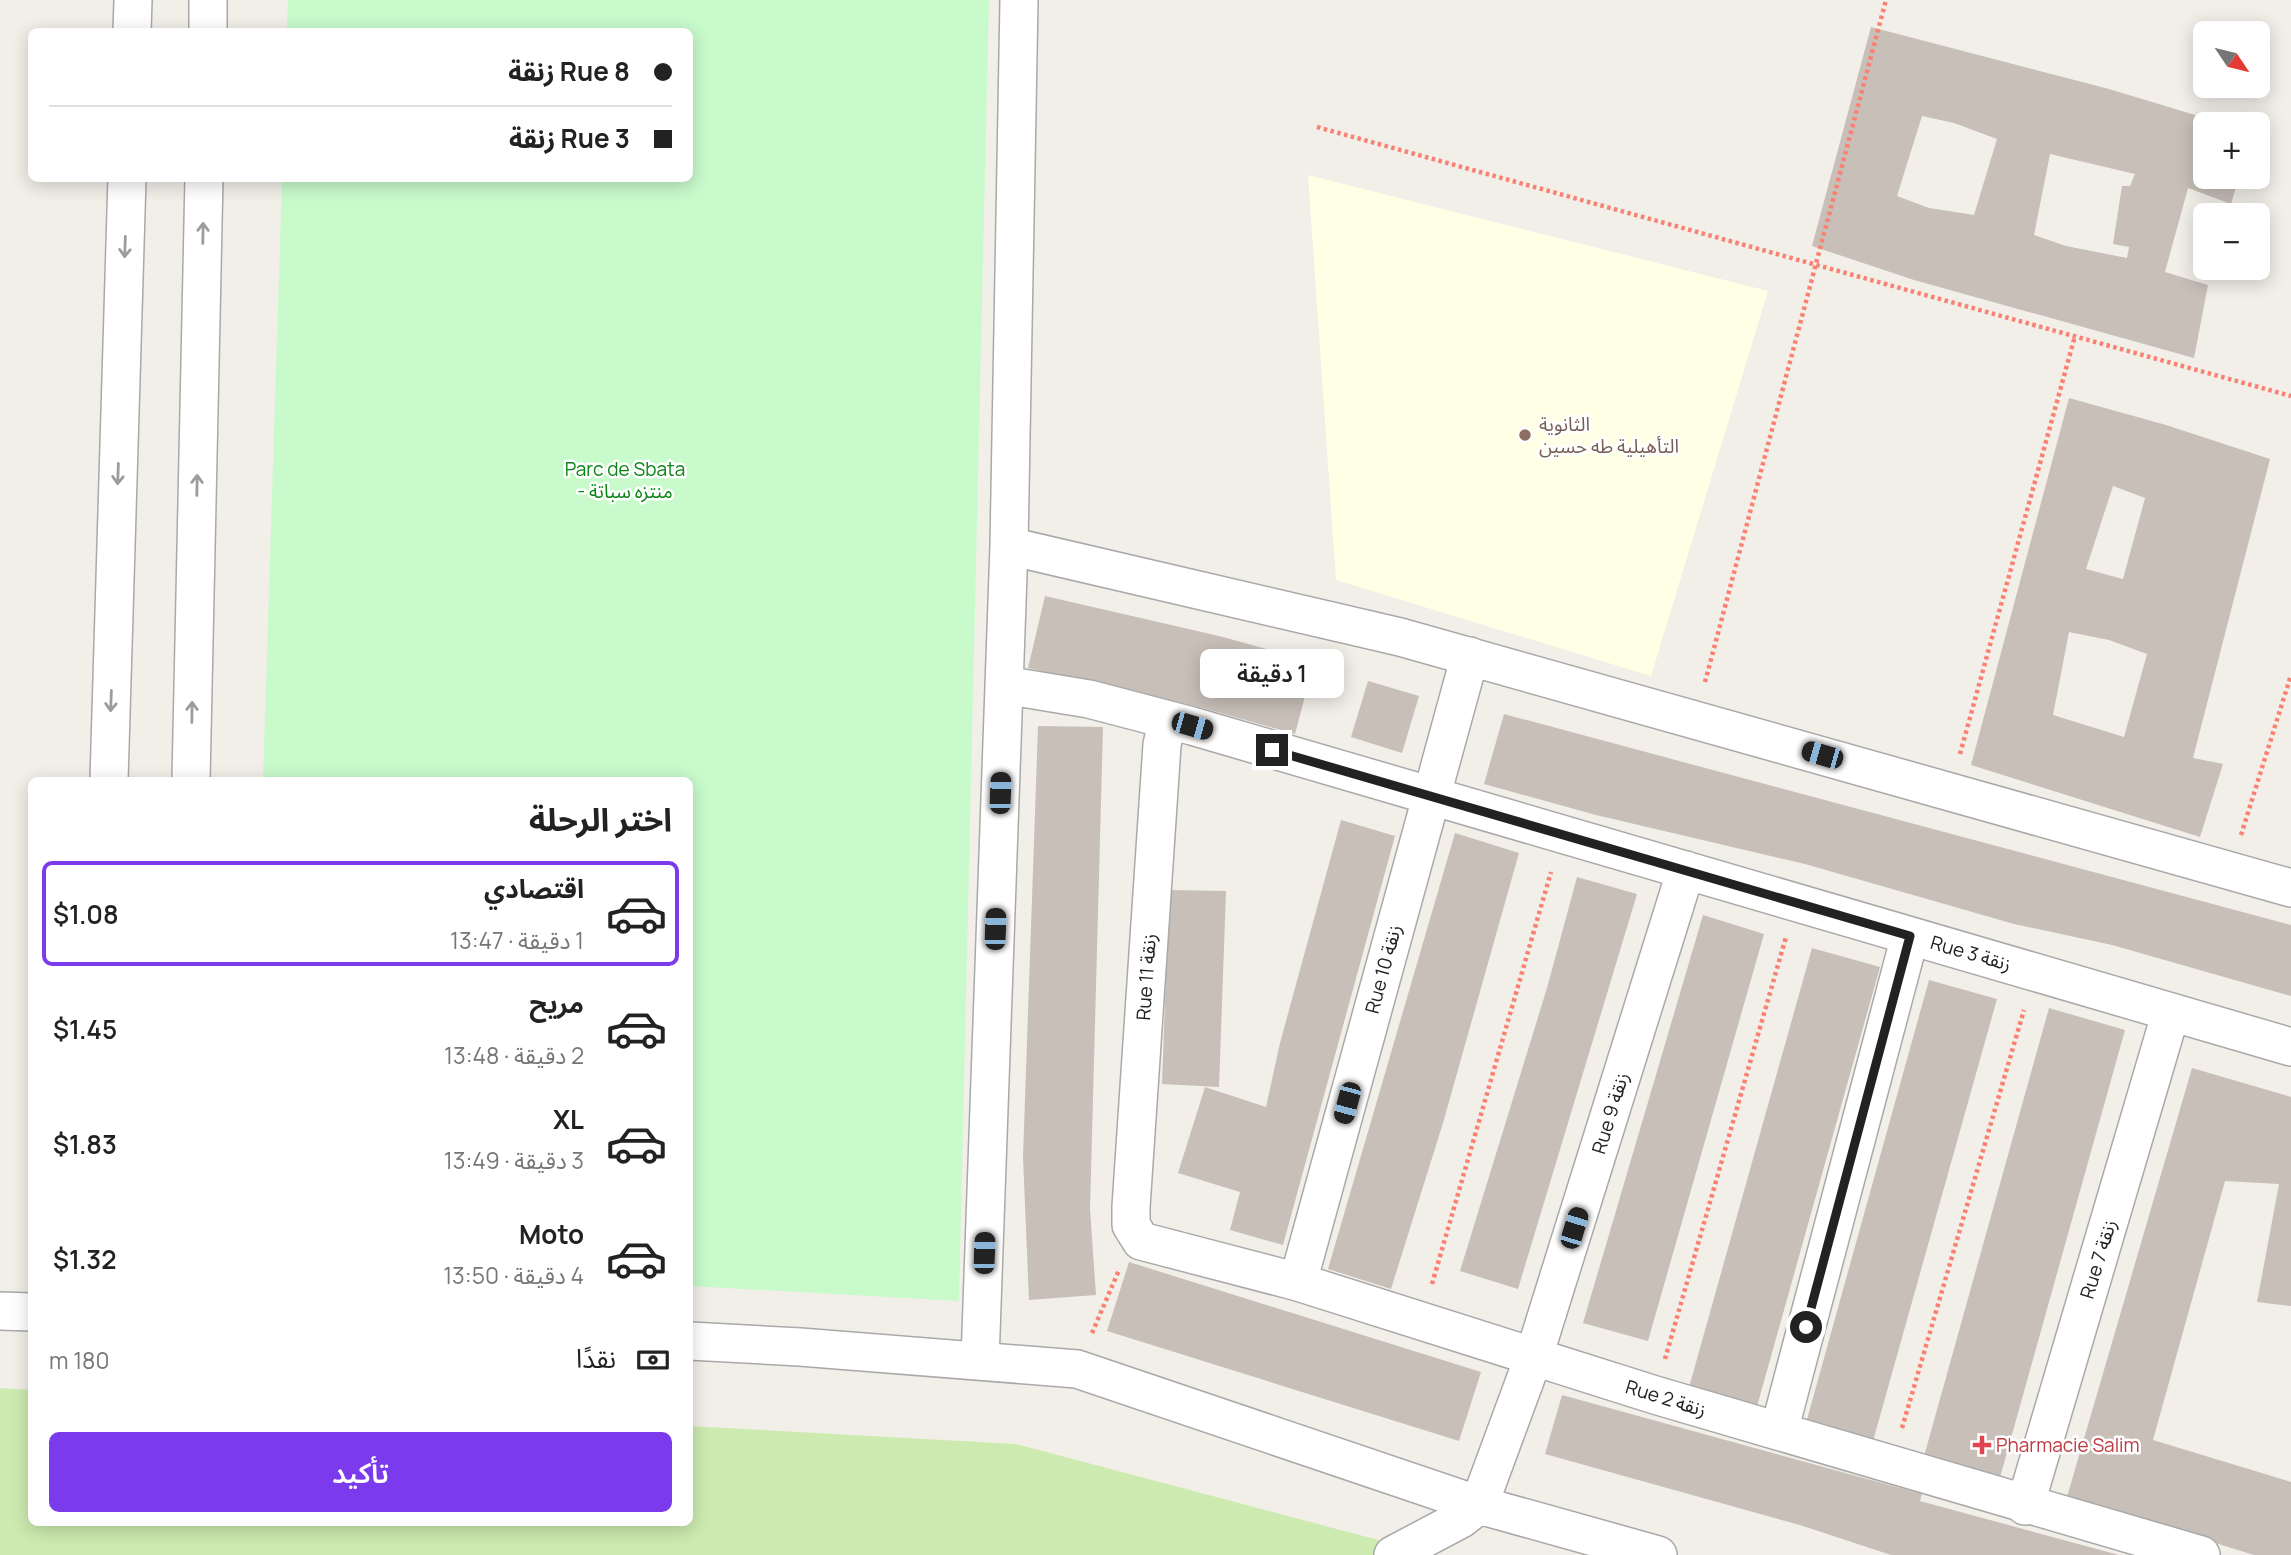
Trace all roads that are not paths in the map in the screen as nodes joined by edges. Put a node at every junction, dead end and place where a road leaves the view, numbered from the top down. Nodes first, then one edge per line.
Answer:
1 (133, 0) edge
2 (208, 0) edge
3 (1019, 0) edge
4 (132, 28) edge
5 (208, 28) edge
6 (127, 182) edge
7 (204, 182) edge
8 (1009, 546) junction
9 (1470, 656) junction
10 (1004, 685) junction
11 (1167, 721) junction
12 (108, 777) edge
13 (191, 777) edge
14 (1431, 796) junction
15 (1686, 870) junction
16 (2291, 888) edge
17 (1910, 936) junction
18 (2171, 1012) junction
19 (2291, 1047) edge
20 (1134, 1234) joint
21 (1298, 1282) junction
22 (0, 1311) edge
23 (28, 1312) edge
24 (693, 1341) edge
25 (1534, 1356) junction
26 (980, 1361) junction
27 (1779, 1431) junction
28 (1479, 1505) junction
29 (2025, 1506) junction
30 (1392, 1555) edge
31 (1658, 1555) edge
32 (2201, 1555) edge

1 - 4 street
2 - 5 street
3 - 8 street
6 -> 12 street
13 -> 7 street
8 - 9 street
8 - 10 street
9 - 14 street, Rue 10 زنقة
9 - 16 street
10 - 11 street, Rue 3 زنقة
10 - 26 street
11 - 14 street, Rue 3 زنقة
11 - 20 street, Rue 11 زنقة
14 - 15 street, Rue 3 زنقة
14 - 21 street, Rue 10 زنقة
15 - 17 street, Rue 3 زنقة
15 - 25 street, Rue 9 زنقة
17 - 18 street, Rue 3 زنقة
17 - 27 street
18 - 19 street, Rue 3 زنقة
18 - 29 street, Rue 7 زنقة
20 - 21 street, Rue 2 زنقة
21 - 25 street, Rue 2 زنقة
22 - 23 street
24 - 26 street
25 - 27 street, Rue 2 زنقة
25 - 28 street, Rue 9 زنقة
26 - 28 street
27 - 29 street, Rue 2 زنقة
28 - 30 street
28 - 31 street
29 - 32 street, Rue 2 زنقة

